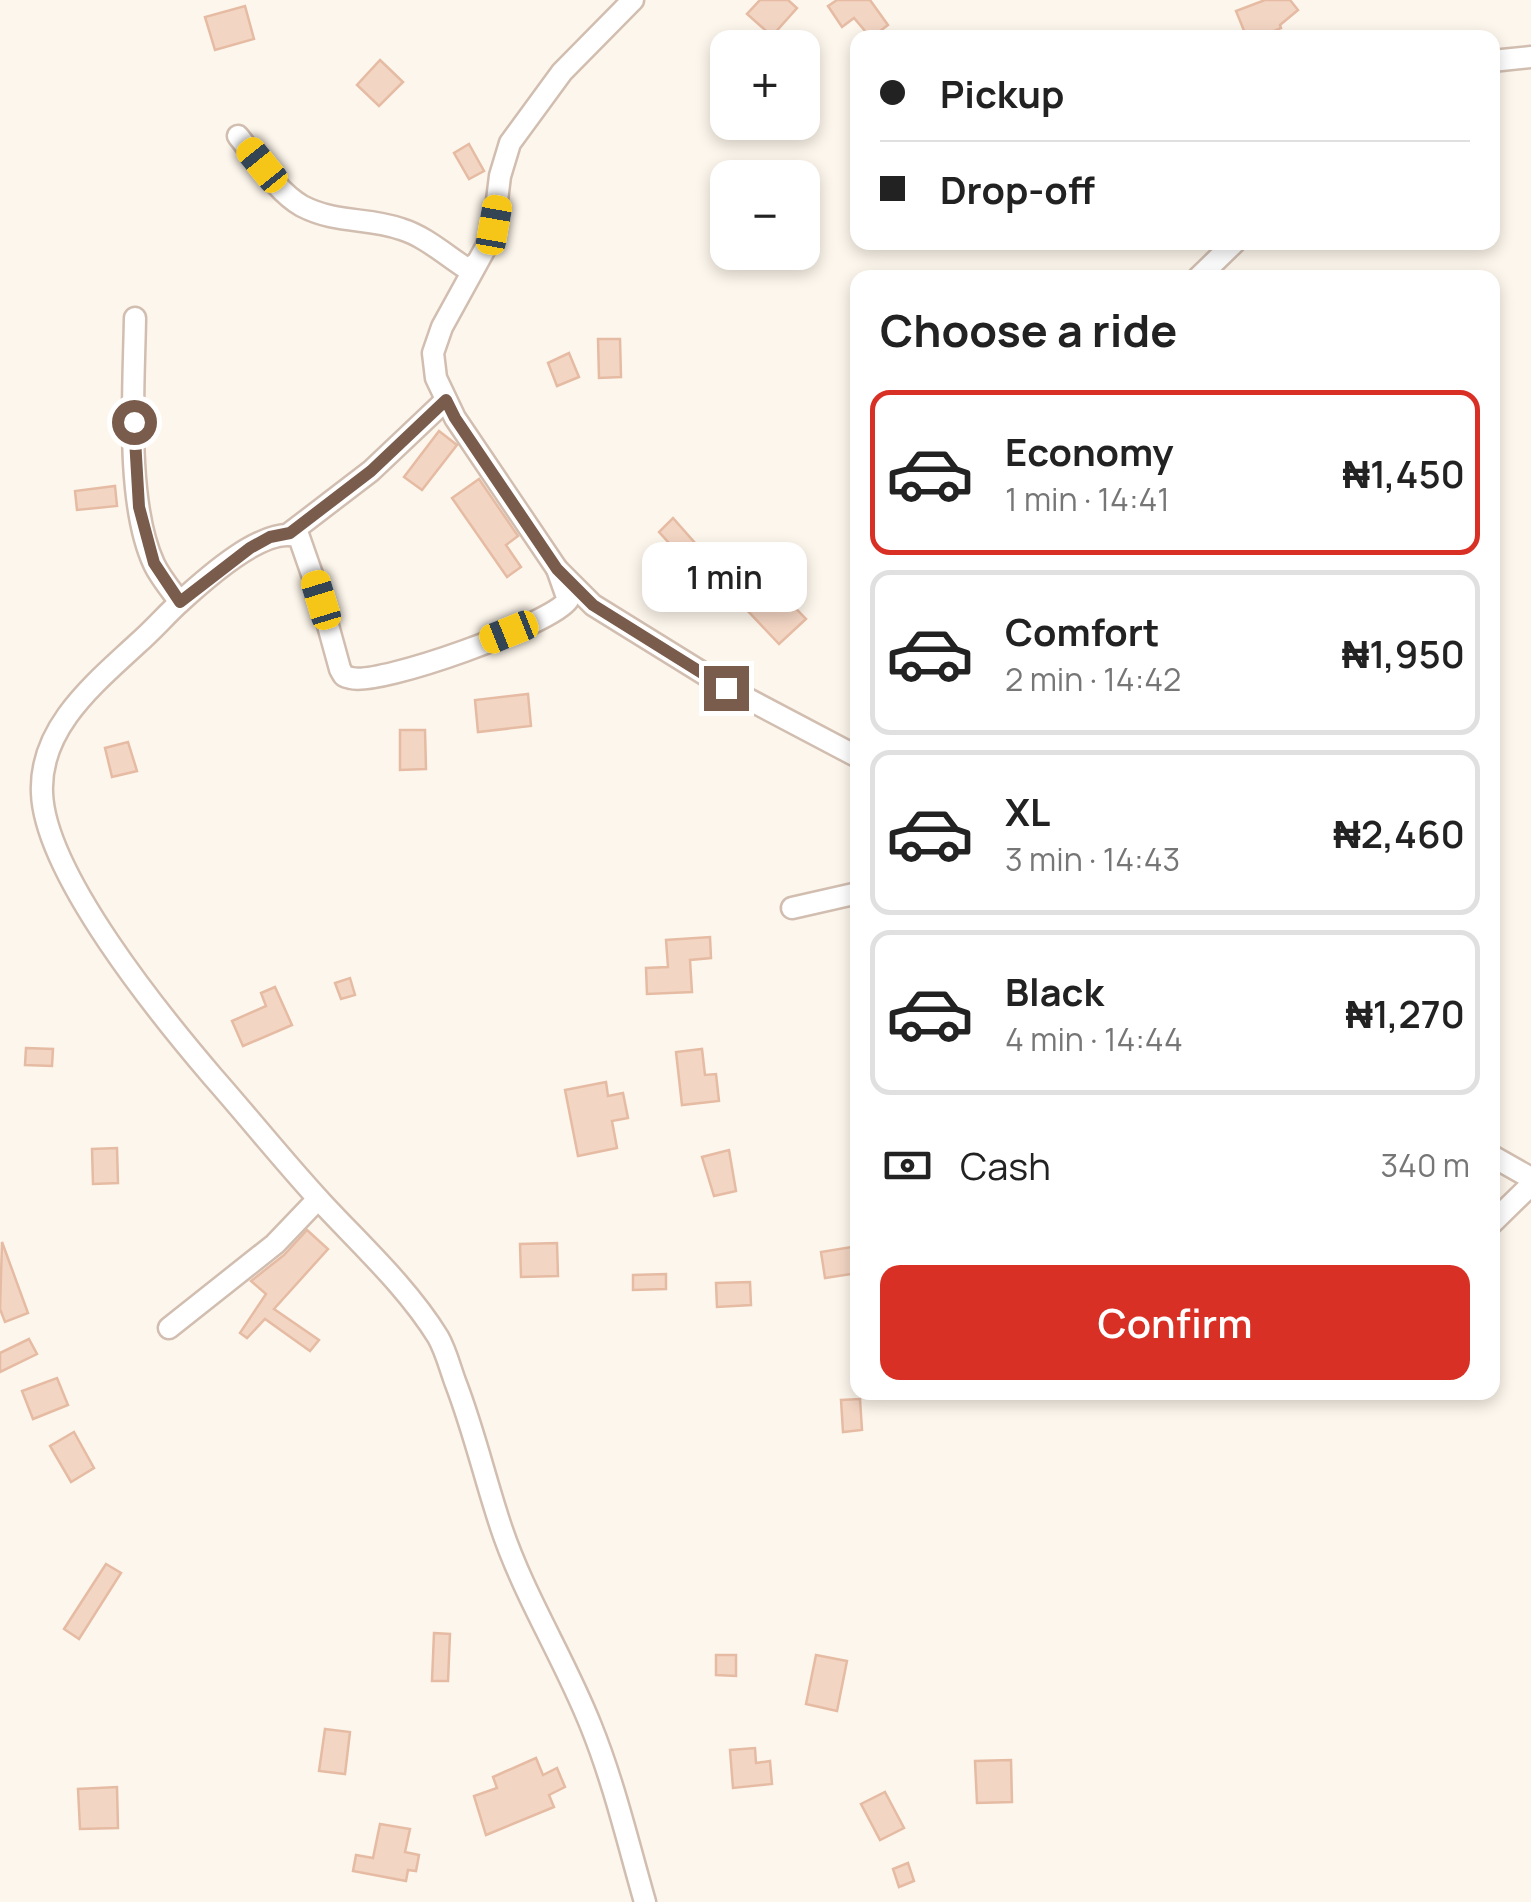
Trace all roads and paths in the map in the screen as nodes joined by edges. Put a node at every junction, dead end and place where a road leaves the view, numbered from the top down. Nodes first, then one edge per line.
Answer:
1 (633, 0) edge
2 (1531, 57) edge
3 (1500, 60) edge
4 (238, 136) dead end
5 (1227, 250) edge
6 (475, 264) junction
7 (1206, 270) edge
8 (135, 318) dead end
9 (446, 400) junction
10 (290, 533) junction
11 (557, 569) junction
12 (180, 602) junction
13 (850, 754) edge
14 (850, 895) edge
15 (792, 908) dead end
16 (1500, 1161) edge
17 (1531, 1178) edge
18 (1531, 1186) edge
19 (318, 1199) junction
20 (1500, 1215) edge
21 (169, 1328) dead end
22 (646, 1902) edge

1 - 6 street
2 - 3 street
4 - 6 street
5 - 7 street
6 - 9 street
8 - 12 street
9 - 10 street
9 - 11 street
10 - 11 street
10 - 12 street
11 - 13 street
12 - 19 street
14 - 15 street
16 - 17 street
18 - 20 street
19 - 21 street
19 - 22 street

